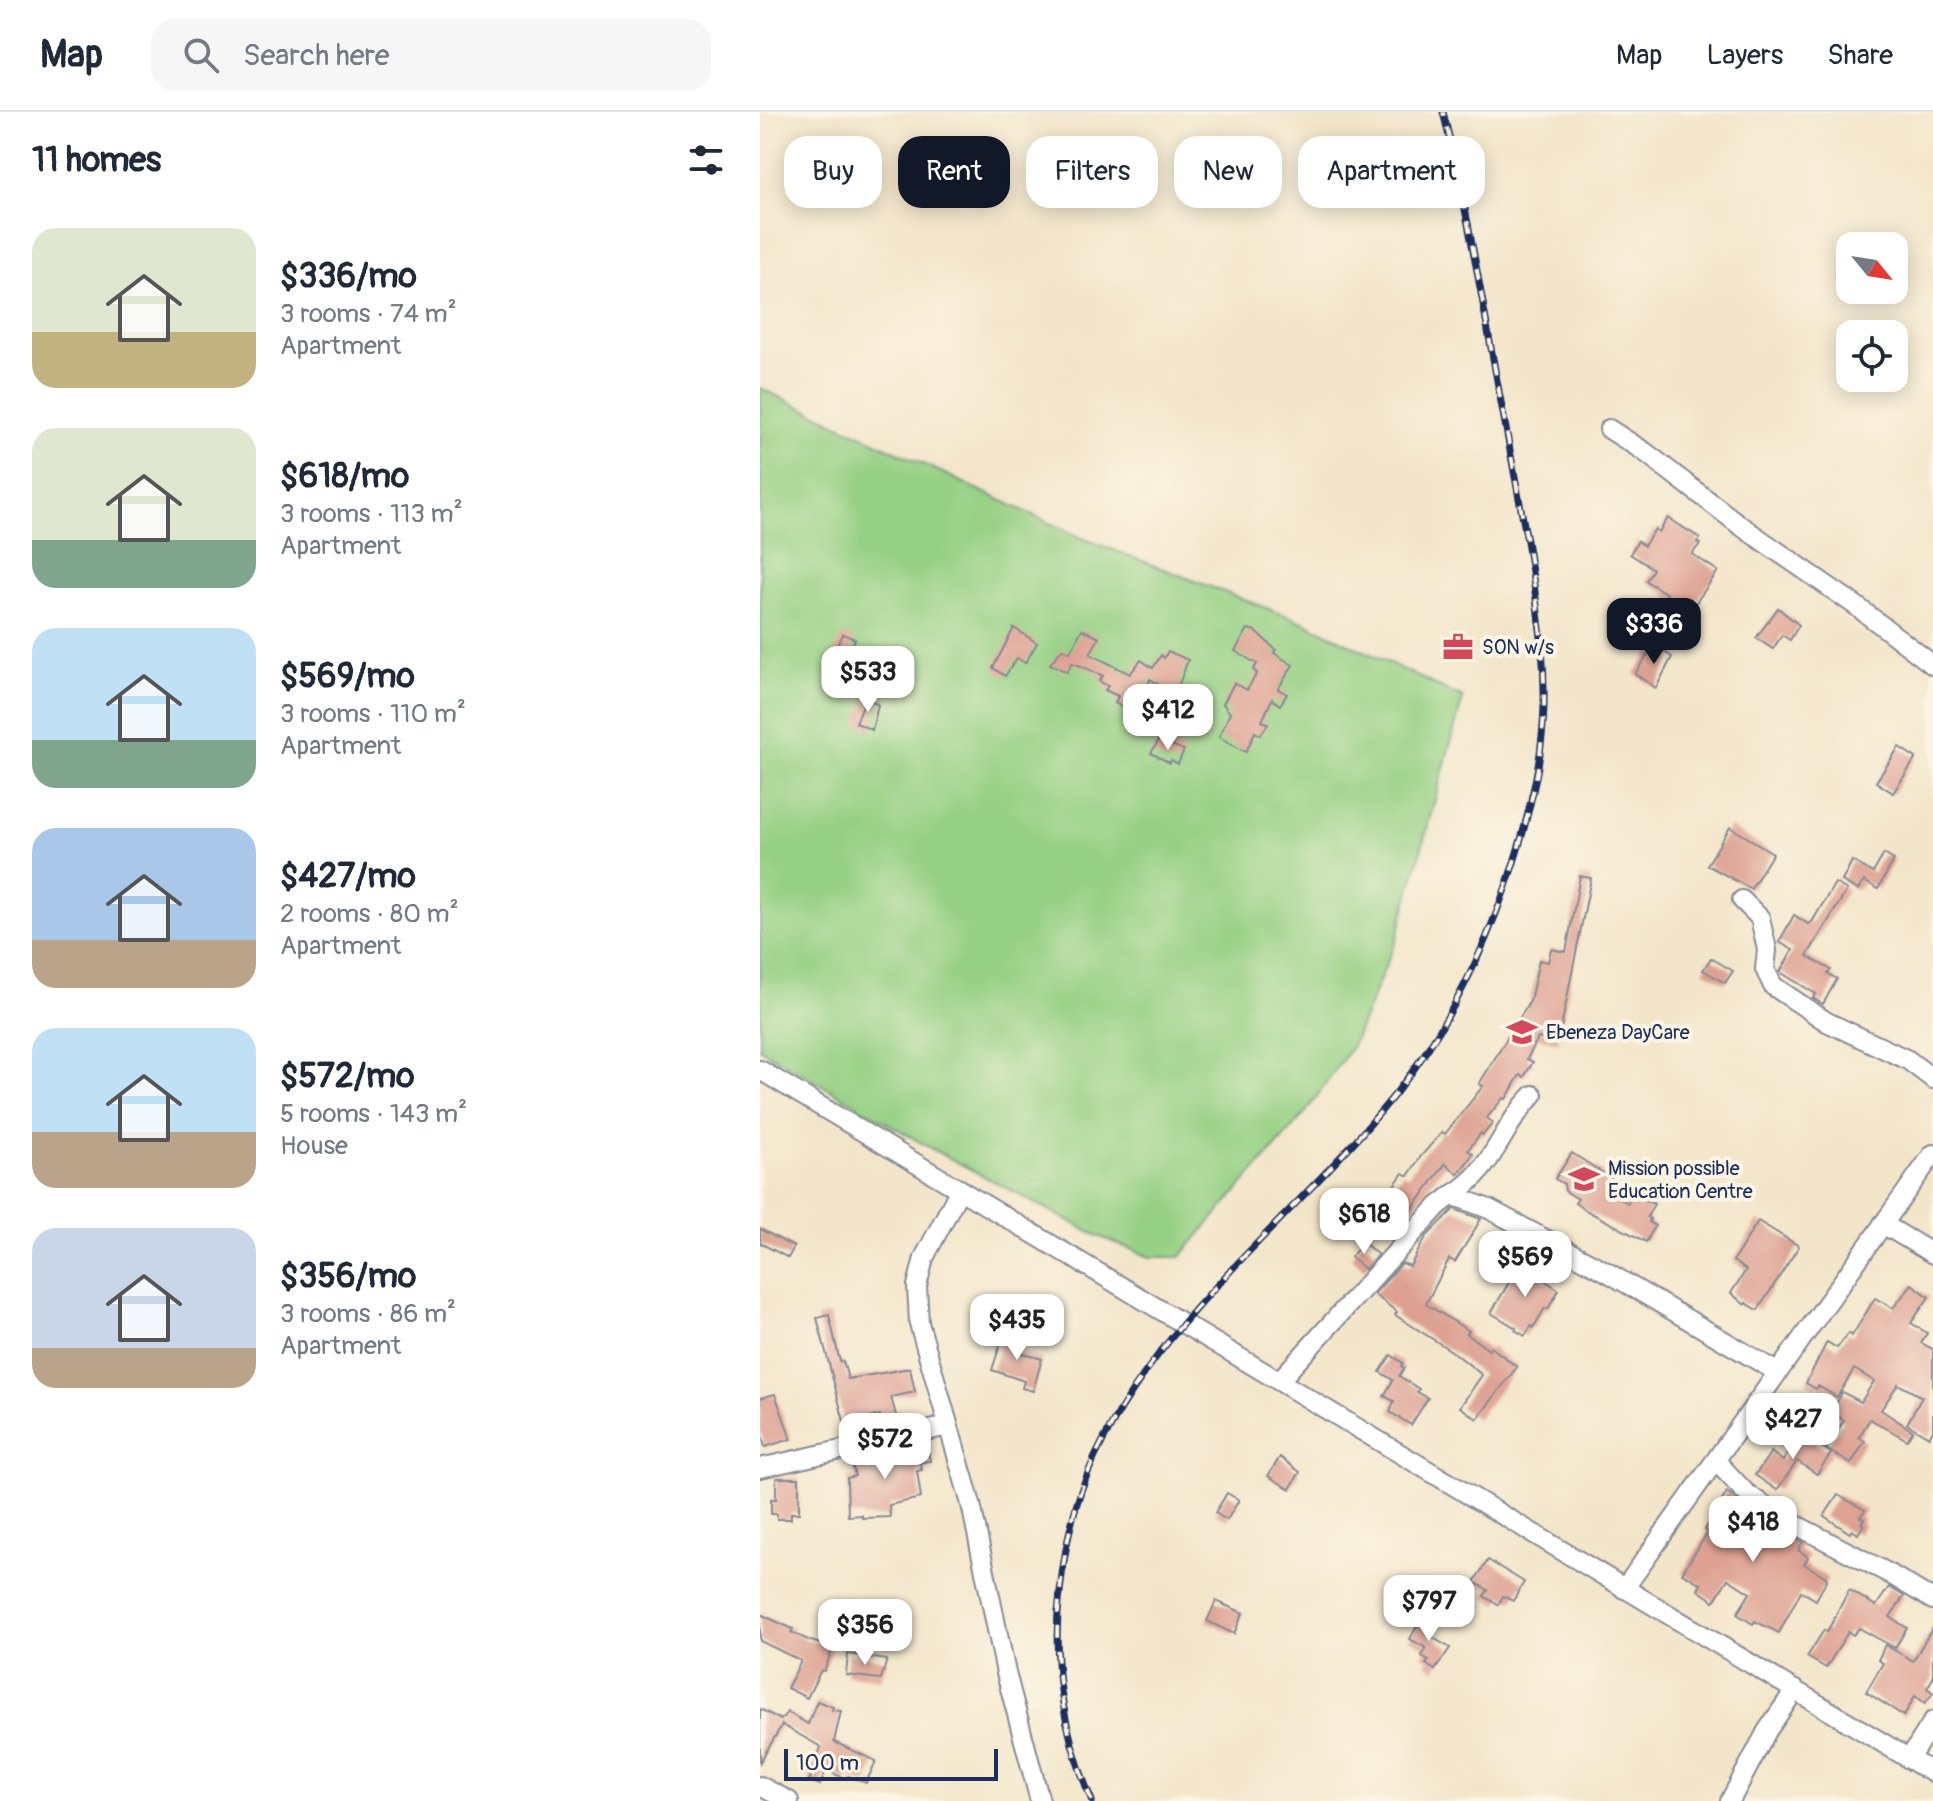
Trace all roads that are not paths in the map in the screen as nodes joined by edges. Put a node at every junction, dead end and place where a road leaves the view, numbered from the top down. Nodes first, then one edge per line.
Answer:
1 (1609, 429) dead end
2 (1933, 665) edge
3 (1742, 900) dead end
4 (760, 1070) edge
5 (1933, 1079) edge
6 (1533, 1095) dead end
7 (1933, 1154) edge
8 (1488, 1163) junction
9 (960, 1189) junction
10 (1452, 1195) junction
11 (1489, 1209) junction
12 (1883, 1224) junction
13 (1933, 1254) edge
14 (1777, 1372) junction
15 (1279, 1381) junction
16 (948, 1426) junction
17 (1716, 1461) junction
18 (760, 1468) edge
19 (1624, 1589) junction
20 (1933, 1600) edge
21 (1795, 1690) junction
22 (1933, 1721) edge
23 (1909, 1759) junction
24 (1933, 1773) edge
25 (760, 1786) edge
26 (789, 1801) edge
27 (1040, 1801) edge
28 (1730, 1801) edge

1 - 2 street
3 - 5 street
4 - 9 street
6 - 8 street
7 - 12 street
8 - 10 street
8 - 11 street
9 - 15 street
9 - 16 street
10 - 11 street
10 - 15 street
11 - 14 street
12 - 13 street
12 - 14 street
14 - 17 street
15 - 19 street
16 - 18 street
16 - 27 street
17 - 19 street
17 - 20 street
19 - 21 street
21 - 23 street
21 - 28 street
22 - 23 street
23 - 24 street
25 - 26 street

